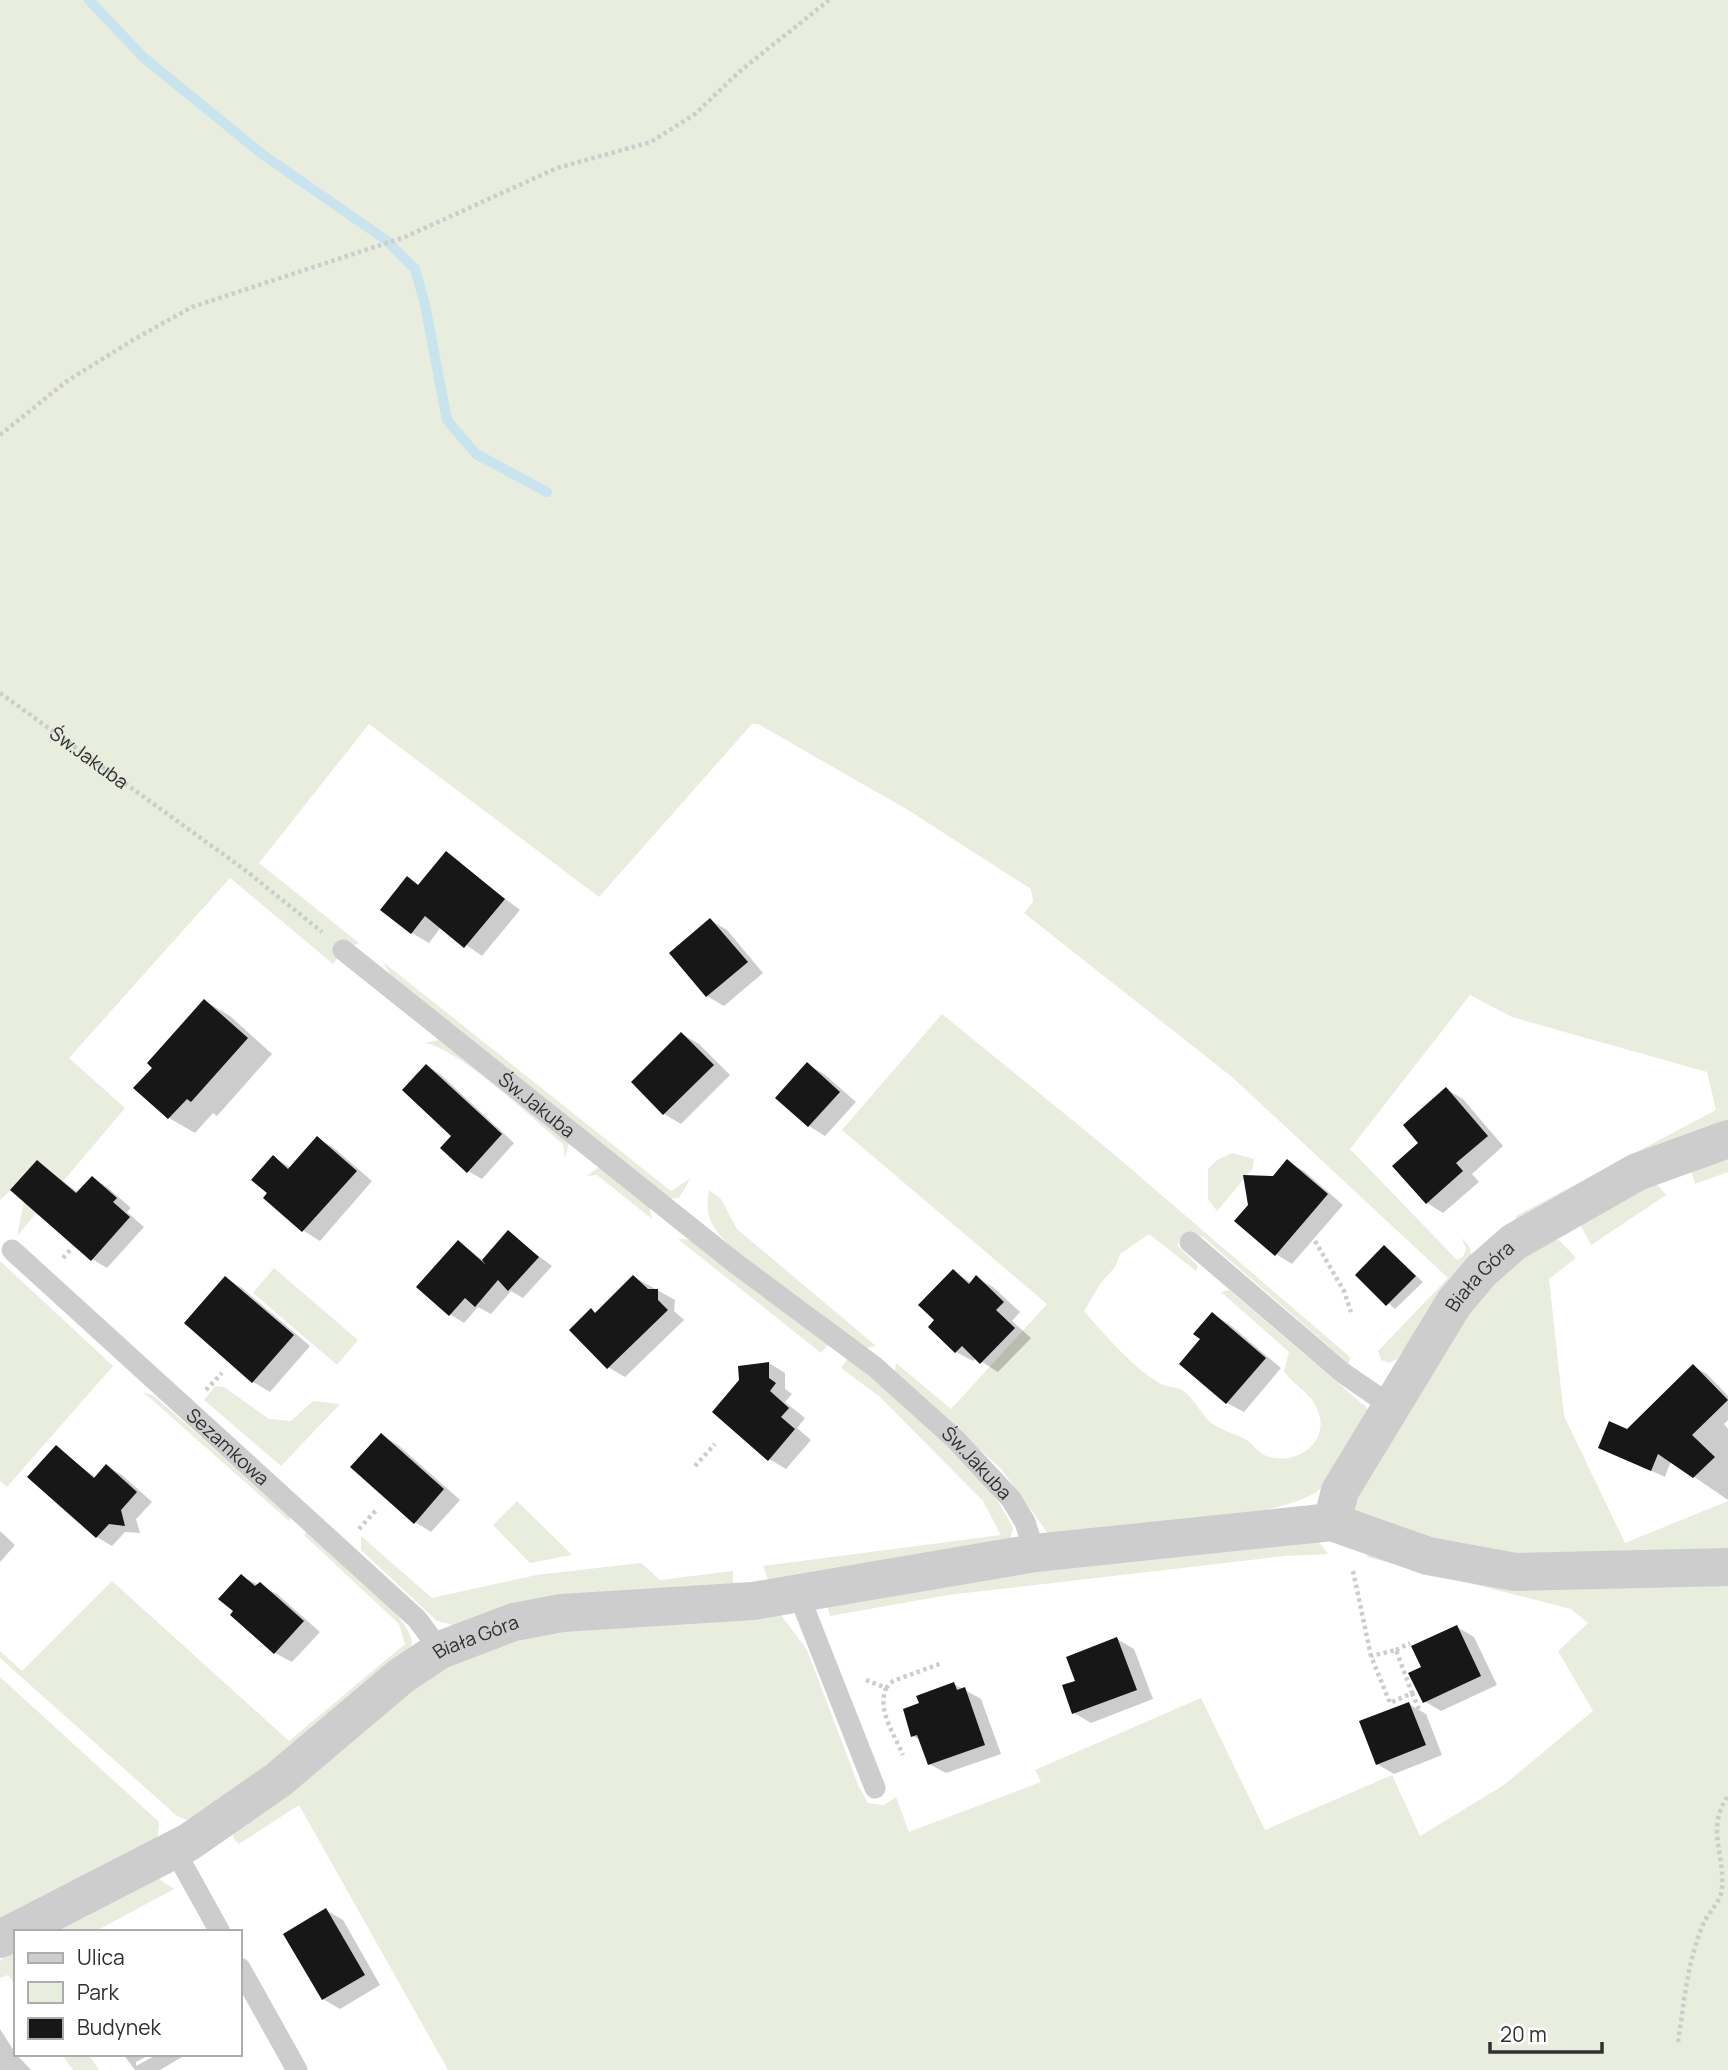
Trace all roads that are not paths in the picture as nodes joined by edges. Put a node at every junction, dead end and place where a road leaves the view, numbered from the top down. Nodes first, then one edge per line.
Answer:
1 (343, 950) road end
2 (1728, 1139) edge
3 (1191, 1242) dead end
4 (12, 1250) dead end
5 (1391, 1406) junction
6 (1332, 1522) junction
7 (1035, 1553) junction
8 (1728, 1567) edge
9 (798, 1593) junction
10 (440, 1650) junction
11 (875, 1788) dead end
12 (174, 1849) junction
13 (17, 1930) edge
14 (219, 1930) edge
15 (242, 1972) edge
16 (296, 2070) edge

1 - 7 lane, Św.Jakuba
2 - 5 street, Biała Góra
3 - 5 lane
4 - 10 lane, Sezamkowa
5 - 6 street, Biała Góra
6 - 7 street, Biała Góra
6 - 8 street
7 - 9 street, Biała Góra
9 - 10 street, Biała Góra
9 - 11 lane
10 - 12 street, Biała Góra
12 - 13 street, Biała Góra
12 - 14 lane
15 - 16 lane

